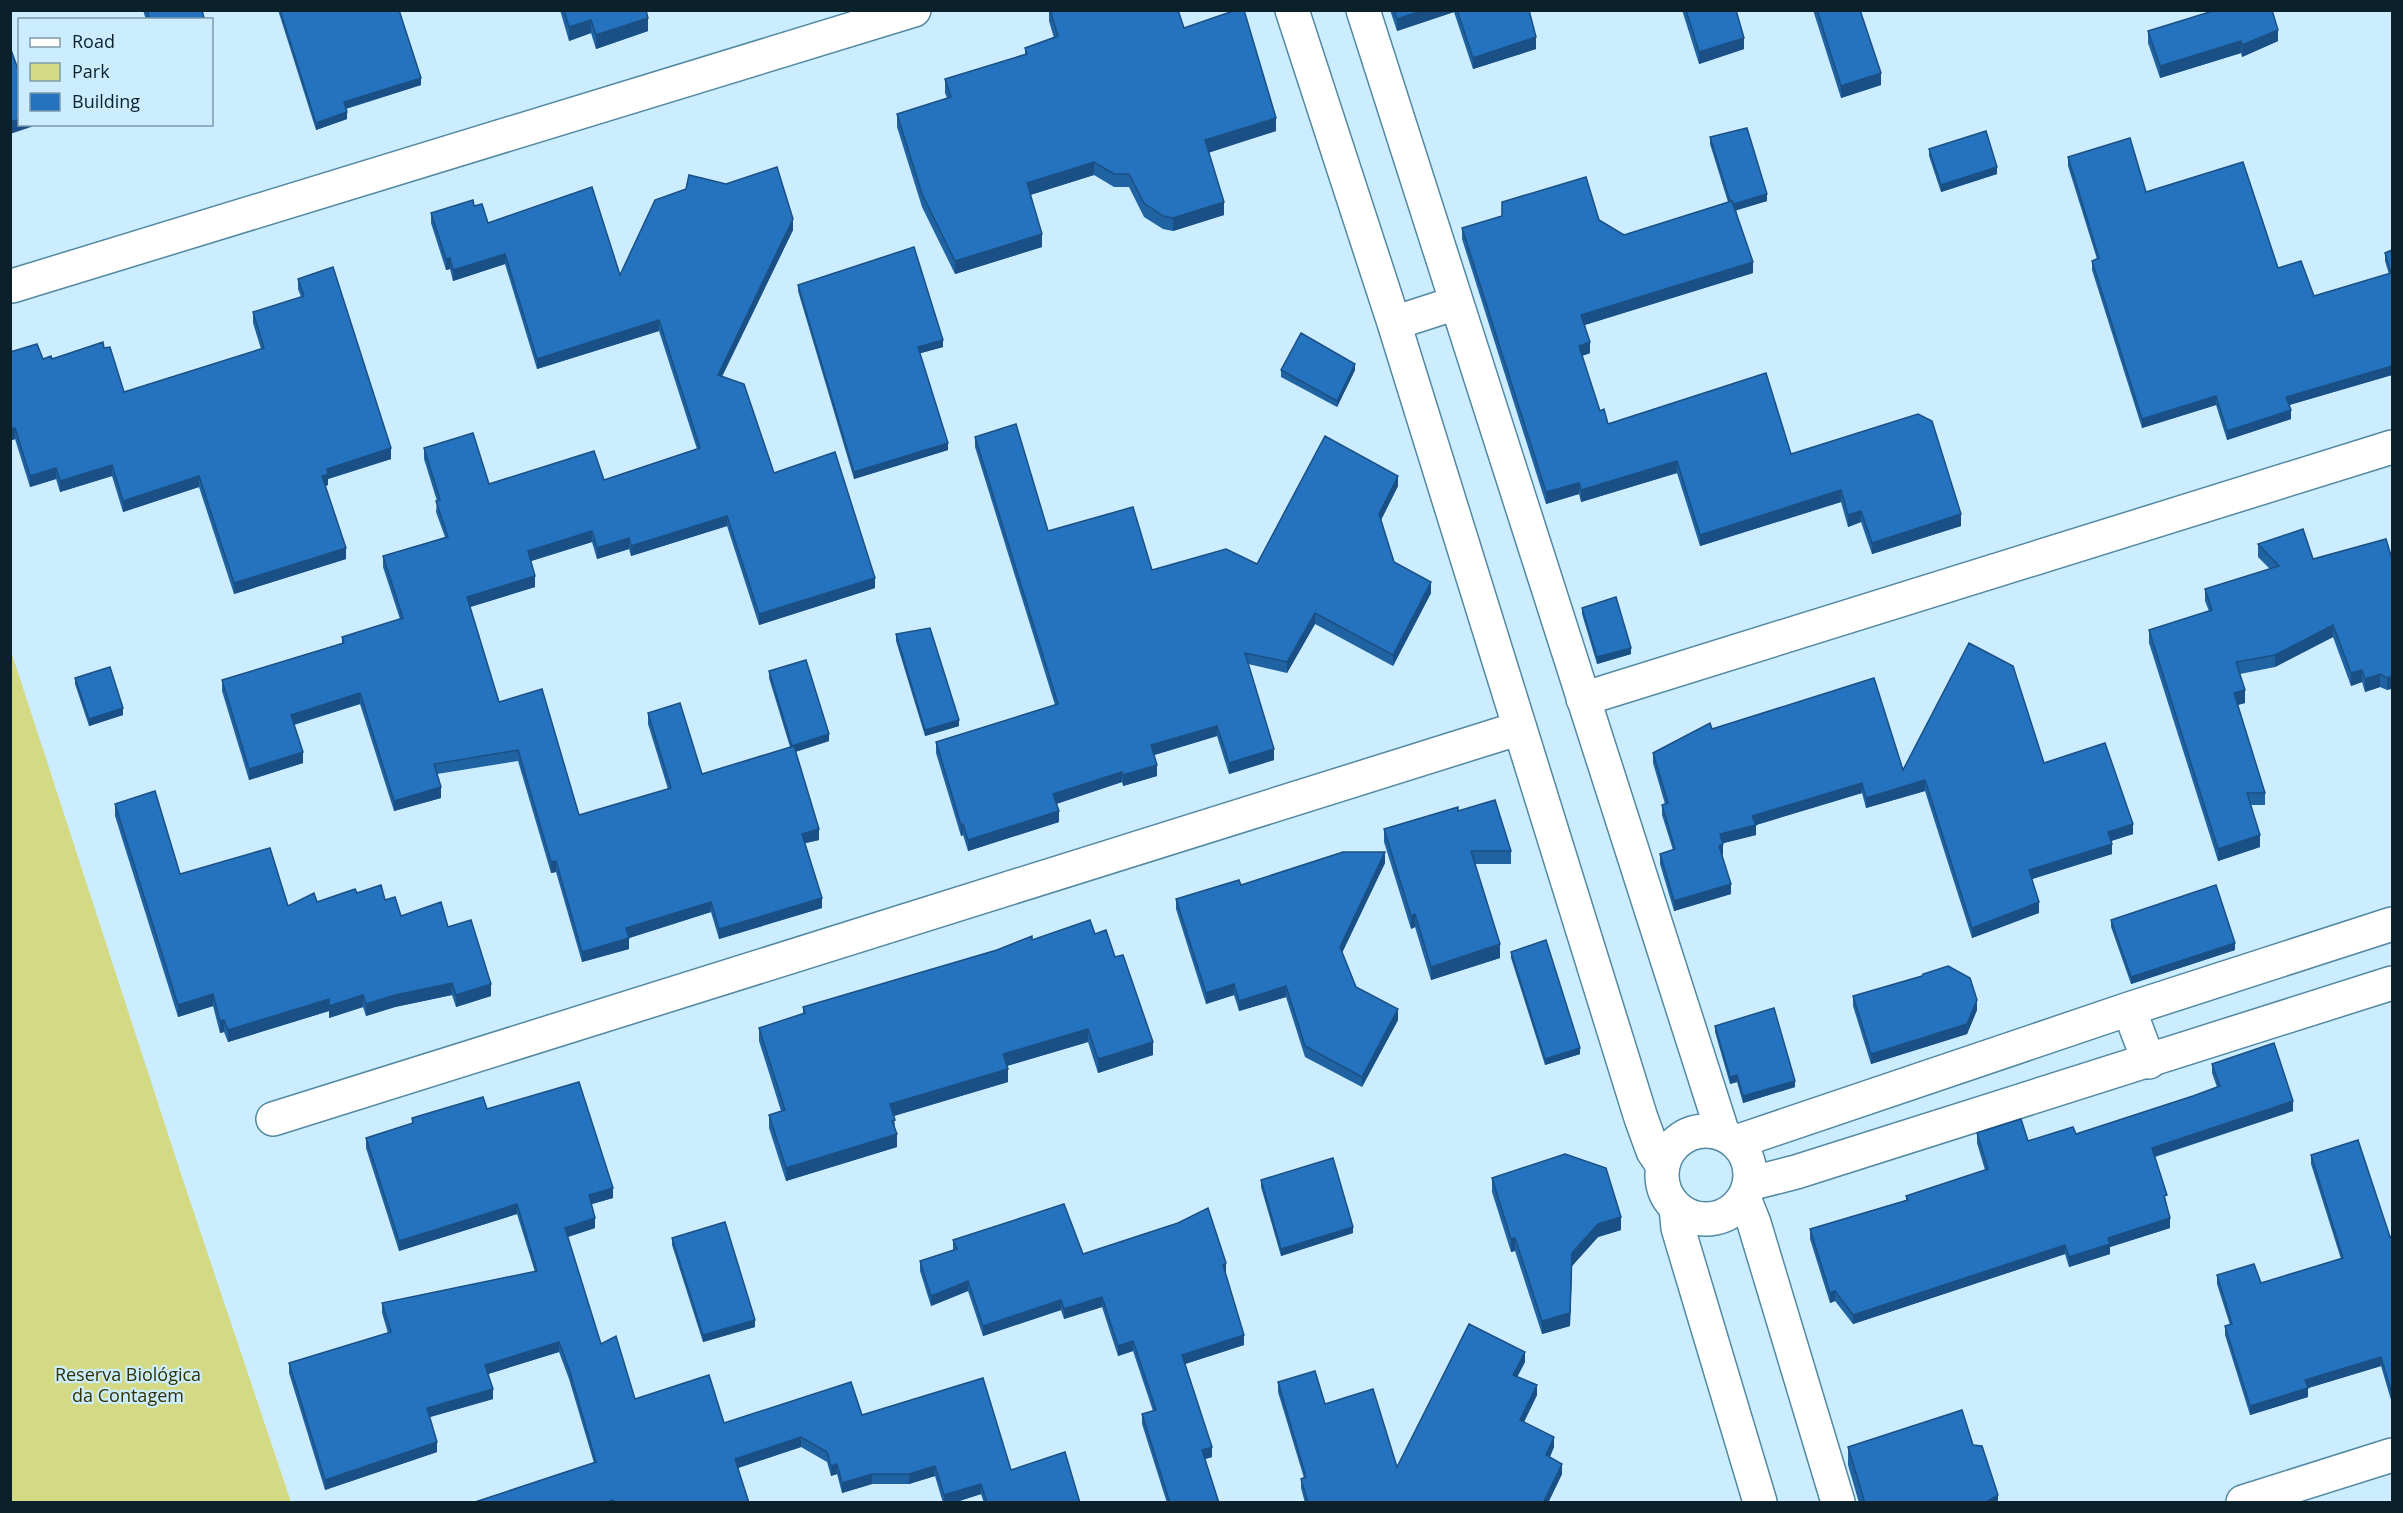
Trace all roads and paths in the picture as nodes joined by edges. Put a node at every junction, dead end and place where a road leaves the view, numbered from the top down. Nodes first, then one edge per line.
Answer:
1 (914, 10) edge
2 (1292, 10) edge
3 (1364, 10) edge
4 (12, 286) edge
5 (1456, 303) junction
6 (1394, 323) junction
7 (2392, 447) edge
8 (1583, 699) junction
9 (1520, 728) junction
10 (2392, 924) edge
11 (2392, 983) edge
12 (2129, 1009) junction
13 (2149, 1062) junction
14 (273, 1119) dead end
15 (1730, 1138) junction
16 (1663, 1166) junction
17 (1747, 1191) junction
18 (1676, 1208) junction
19 (2392, 1455) edge
20 (1760, 1503) edge
21 (1838, 1503) edge
22 (2243, 1503) edge

1 - 4 street
2 - 6 street
3 - 5 street
5 - 6 street
5 - 8 street
6 - 9 street
7 - 8 street
8 - 15 street
9 - 14 street
9 - 16 street
10 - 12 street
11 - 13 street
12 - 13 street
12 - 15 street
13 - 17 street
15 - 16 street
15 - 17 street
16 - 18 street
17 - 18 street
17 - 21 street
18 - 20 street
19 - 22 street

